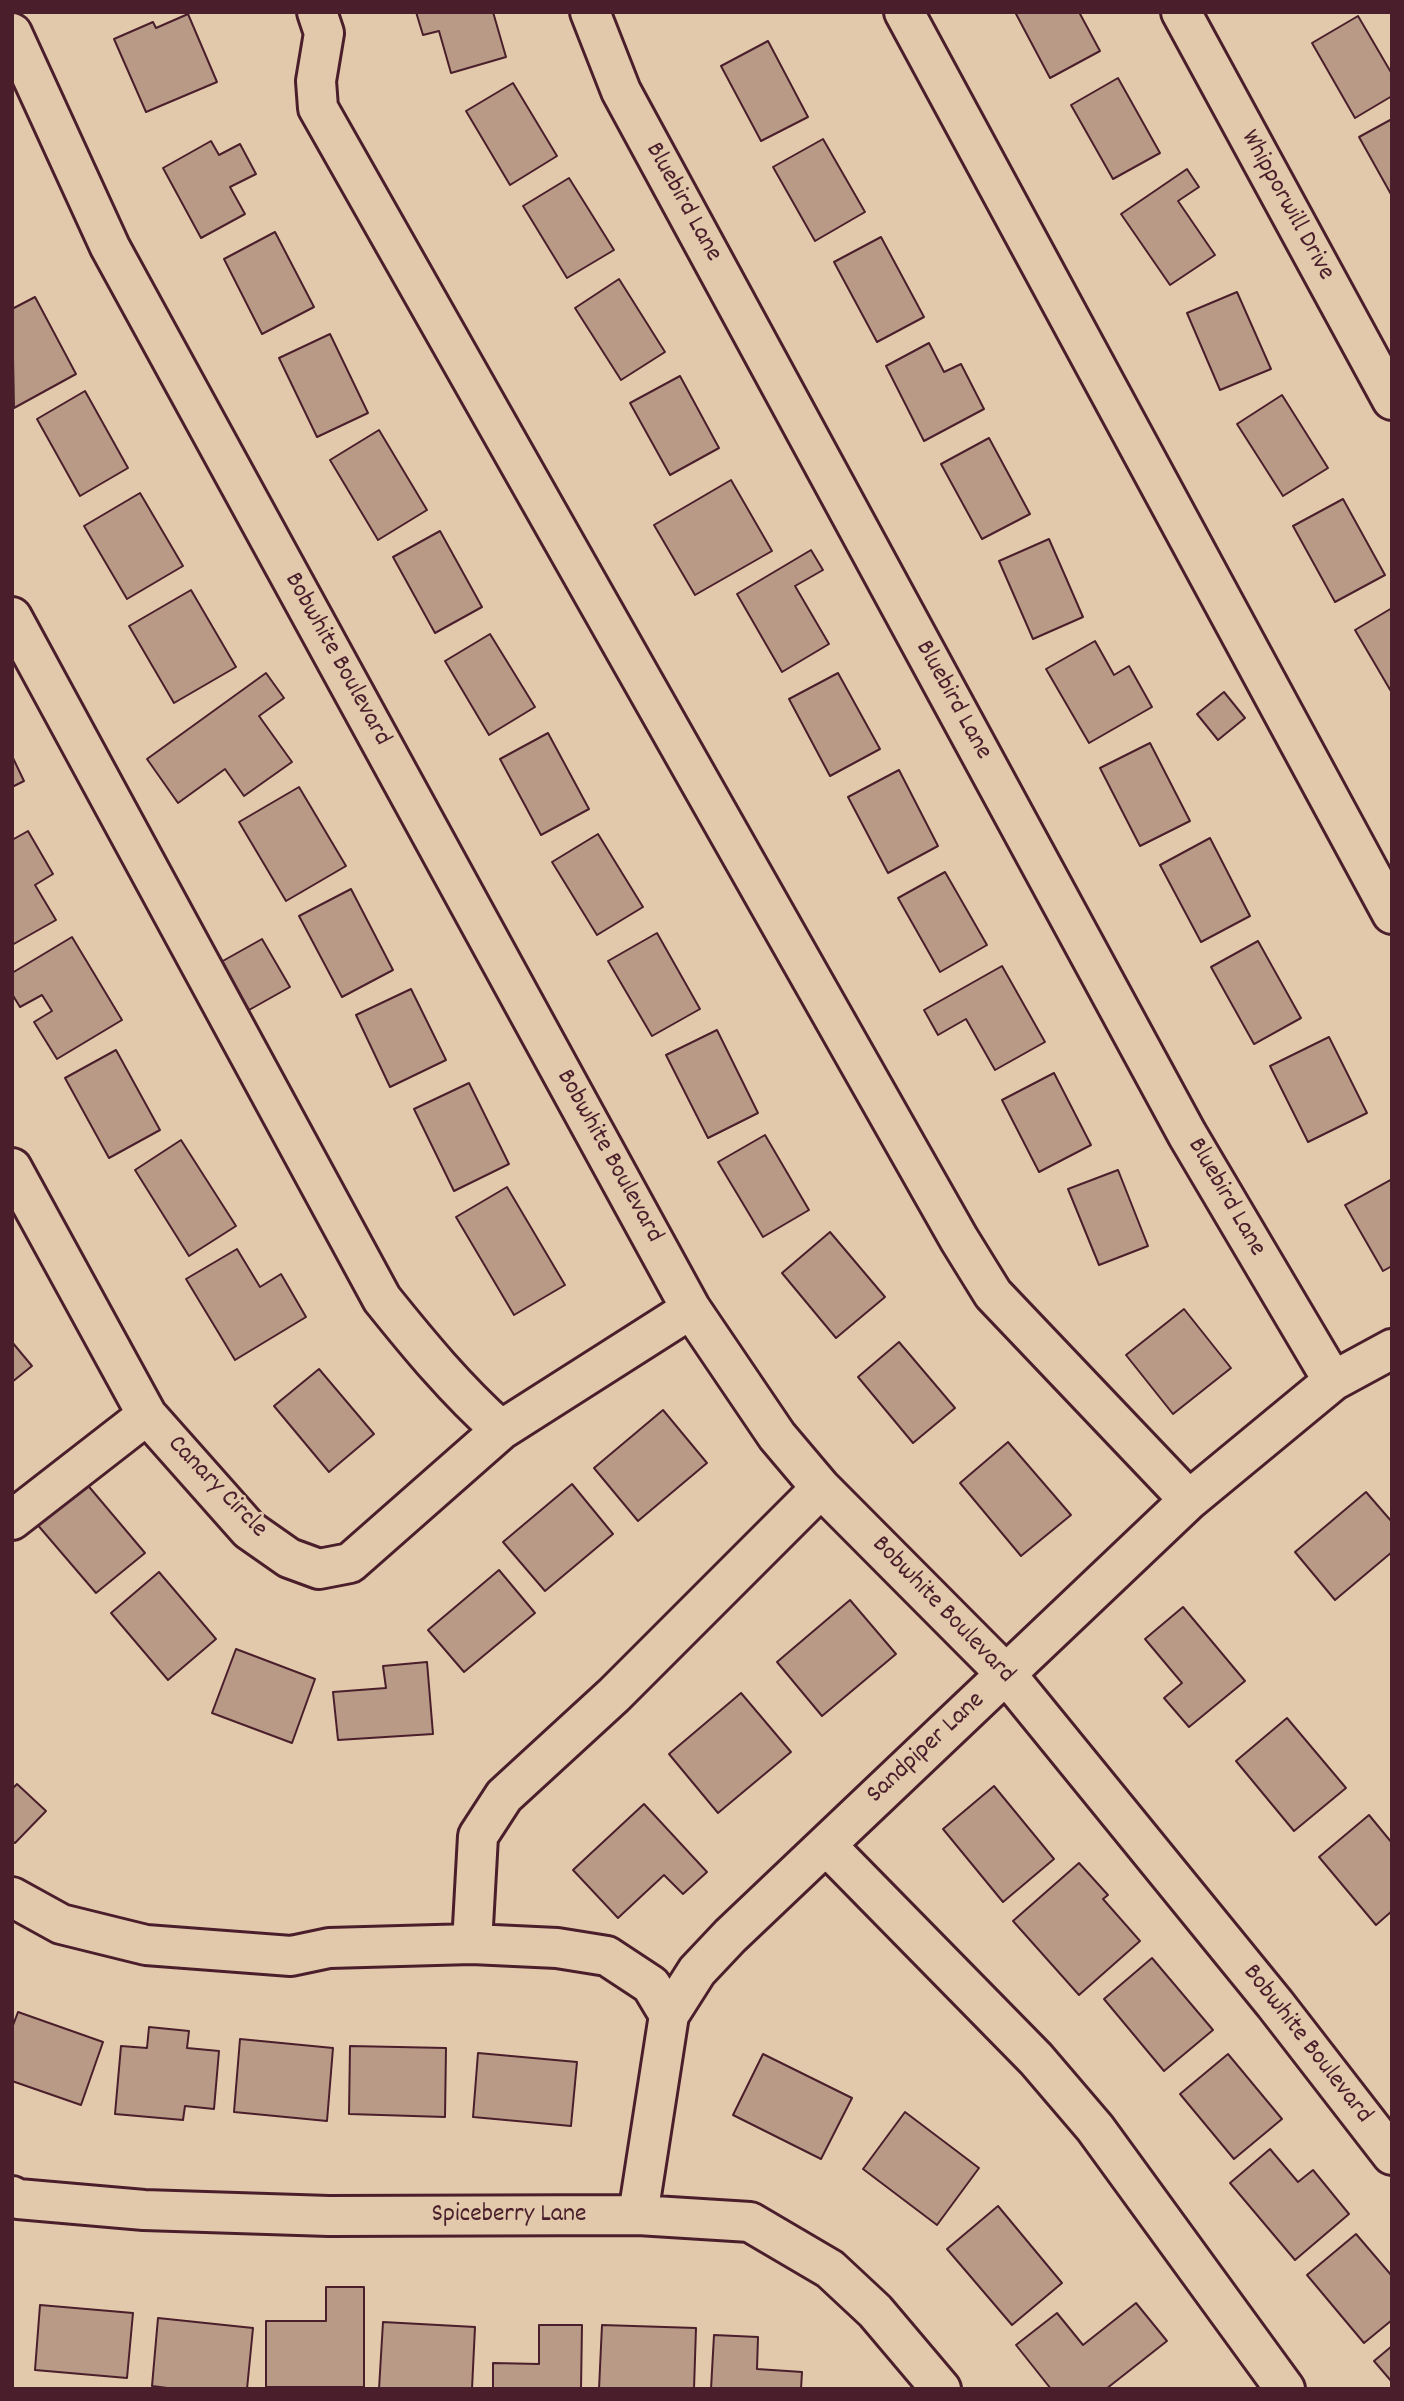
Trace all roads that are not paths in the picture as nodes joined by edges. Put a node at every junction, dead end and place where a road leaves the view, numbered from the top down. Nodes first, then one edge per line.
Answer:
1 (317, 12) edge
2 (590, 12) edge
3 (904, 12) edge
4 (1181, 12) edge
5 (12, 33) edge
6 (1392, 400) edge
7 (12, 617) edge
8 (1392, 914) edge
9 (12, 1168) edge
10 (691, 1309) junction
11 (1392, 1349) edge
12 (1333, 1381) junction
13 (147, 1415) junction
14 (500, 1430) junction
15 (821, 1488) junction
16 (1189, 1500) junction
17 (12, 1520) edge
18 (1006, 1674) junction
19 (826, 1845) junction
20 (12, 1897) edge
21 (472, 1944) junction
22 (669, 2015) junction
23 (1392, 2154) edge
24 (14, 2203) edge
25 (638, 2216) junction
26 (941, 2389) edge
27 (1286, 2389) edge

1 - 16 street
2 - 12 street, Bluebird Lane
3 - 8 street
4 - 6 street, Whipporwill Drive
5 - 10 street, Bobwhite Boulevard
7 - 14 street
9 - 13 street, Canary Circle
10 - 14 street, Canary Circle
10 - 15 street, Bobwhite Boulevard
11 - 12 street, Sandpiper Lane
12 - 16 street, Sandpiper Lane
13 - 14 street, Canary Circle
13 - 17 street
15 - 18 street, Bobwhite Boulevard
15 - 21 street
16 - 18 street, Sandpiper Lane
18 - 19 street, Sandpiper Lane
18 - 23 street, Bobwhite Boulevard
19 - 22 street, Sandpiper Lane
19 - 27 street
20 - 21 street
21 - 22 street
22 - 25 street, Sandpiper Lane
24 - 25 street, Spiceberry Lane
25 - 26 street, Spiceberry Lane

